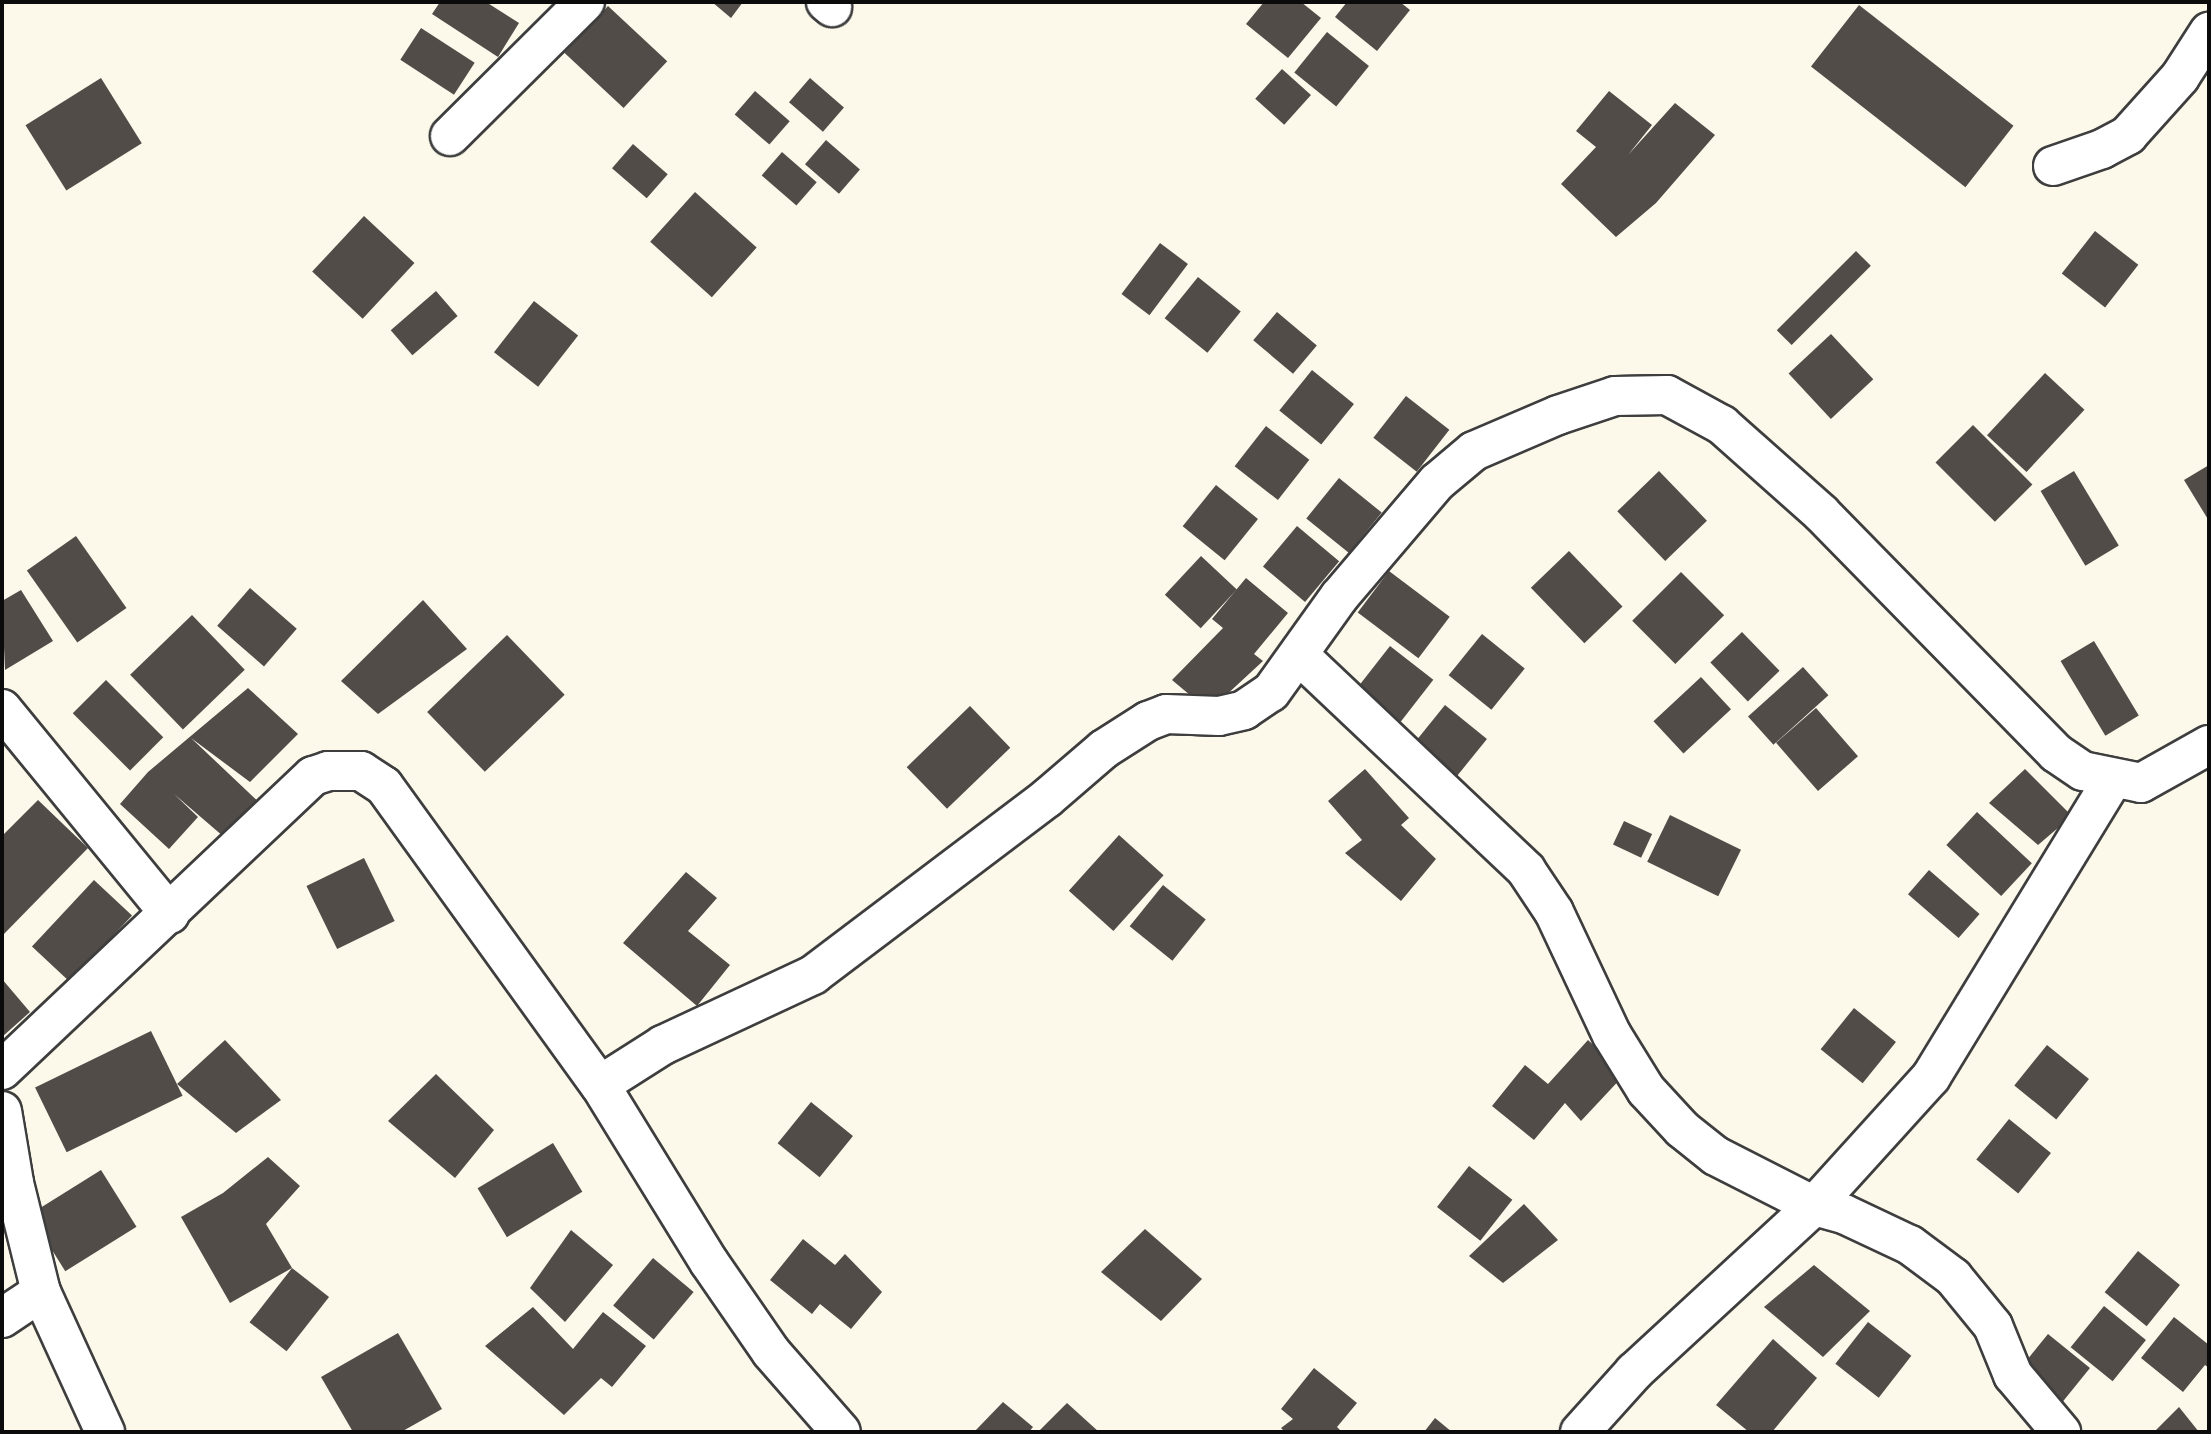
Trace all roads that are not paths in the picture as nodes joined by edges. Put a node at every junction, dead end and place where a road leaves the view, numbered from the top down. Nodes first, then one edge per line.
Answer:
1 (585, 2) edge
2 (2209, 32) edge
3 (450, 136) dead end
4 (2053, 166) dead end
5 (1300, 656) junction
6 (2, 709) edge
7 (2209, 745) edge
8 (2112, 780) junction
9 (170, 914) junction
10 (2, 1070) edge
11 (600, 1085) junction
12 (2, 1111) edge
13 (1814, 1206) junction
14 (41, 1292) junction
15 (2, 1318) edge
16 (105, 1432) edge
17 (841, 1432) edge
18 (1580, 1432) edge
19 (2061, 1432) edge

1 - 3 street
2 - 4 street
5 - 8 street
5 - 11 street
5 - 13 street
6 - 9 street
7 - 8 street
8 - 13 street
9 - 10 street
9 - 11 street
11 - 17 street
12 - 14 street
13 - 18 street
13 - 19 street
14 - 15 street
14 - 16 street

